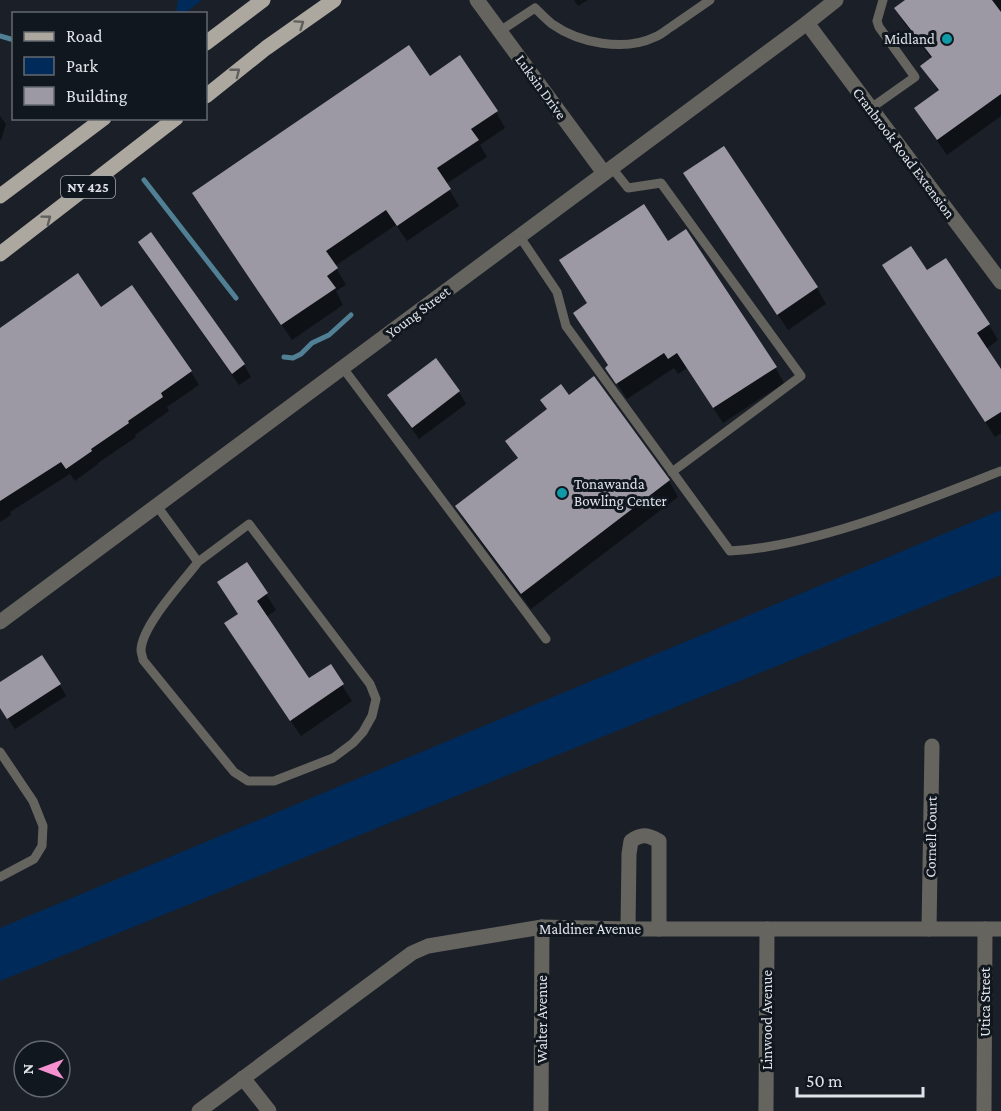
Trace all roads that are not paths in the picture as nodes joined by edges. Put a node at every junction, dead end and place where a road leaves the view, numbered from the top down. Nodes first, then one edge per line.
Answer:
1 (263, 0) edge
2 (334, 0) edge
3 (477, 0) edge
4 (710, 0) edge
5 (835, 0) edge
6 (884, 0) edge
7 (807, 23) junction
8 (500, 32) junction
9 (207, 42) edge
10 (207, 95) edge
11 (871, 108) junction
12 (101, 120) edge
13 (173, 120) edge
14 (45, 162) junction
15 (608, 171) junction
16 (0, 184) edge
17 (0, 196) edge
18 (520, 237) junction
19 (0, 254) edge
20 (1001, 282) edge
21 (343, 368) junction
22 (1001, 471) edge
23 (672, 472) junction
24 (157, 506) junction
25 (198, 562) junction
26 (0, 622) edge
27 (546, 639) dead end
28 (932, 746) dead end
29 (0, 752) edge
30 (0, 876) edge
31 (542, 927) junction
32 (659, 929) junction
33 (767, 929) junction
34 (930, 929) junction
35 (985, 929) junction
36 (1001, 929) edge
37 (628, 930) junction
38 (243, 1078) junction
39 (199, 1111) edge
40 (269, 1111) edge
41 (541, 1111) edge
42 (766, 1111) edge
43 (984, 1111) edge

1 - 9 main road
10 -> 2 main road
3 - 8 street, Luksin Drive
4 - 8 lane
5 - 7 street, Young Street
6 - 11 lane
7 - 11 street, Cranbrook Road Extension
7 - 15 street, Young Street
8 - 15 street, Luksin Drive
11 - 20 street, Cranbrook Road Extension
12 - 14 main road, NY 425
19 -> 13 main road, NY 425
14 - 16 main road
14 - 17 main road, NY 425
15 - 18 street, Young Street
15 - 23 lane
18 - 21 street, Young Street
18 - 23 lane
21 - 24 street, Young Street
21 - 27 lane
22 - 23 lane
24 - 25 lane
24 - 26 street, Young Street
25 - 25 lane
28 - 34 street, Cornell Court
29 - 30 lane
31 - 37 street, Maldiner Avenue
31 - 38 street, Maldiner Avenue
31 - 41 street, Walter Avenue
32 - 33 street, Maldiner Avenue
32 - 37 street, Maldiner Avenue
32 - 37 street
33 - 34 street, Maldiner Avenue
33 - 42 street, Linwood Avenue
34 - 35 street, Maldiner Avenue
35 - 36 street, Maldiner Avenue
35 - 43 street, Utica Street
38 - 39 street, Maldiner Avenue
38 - 40 street

